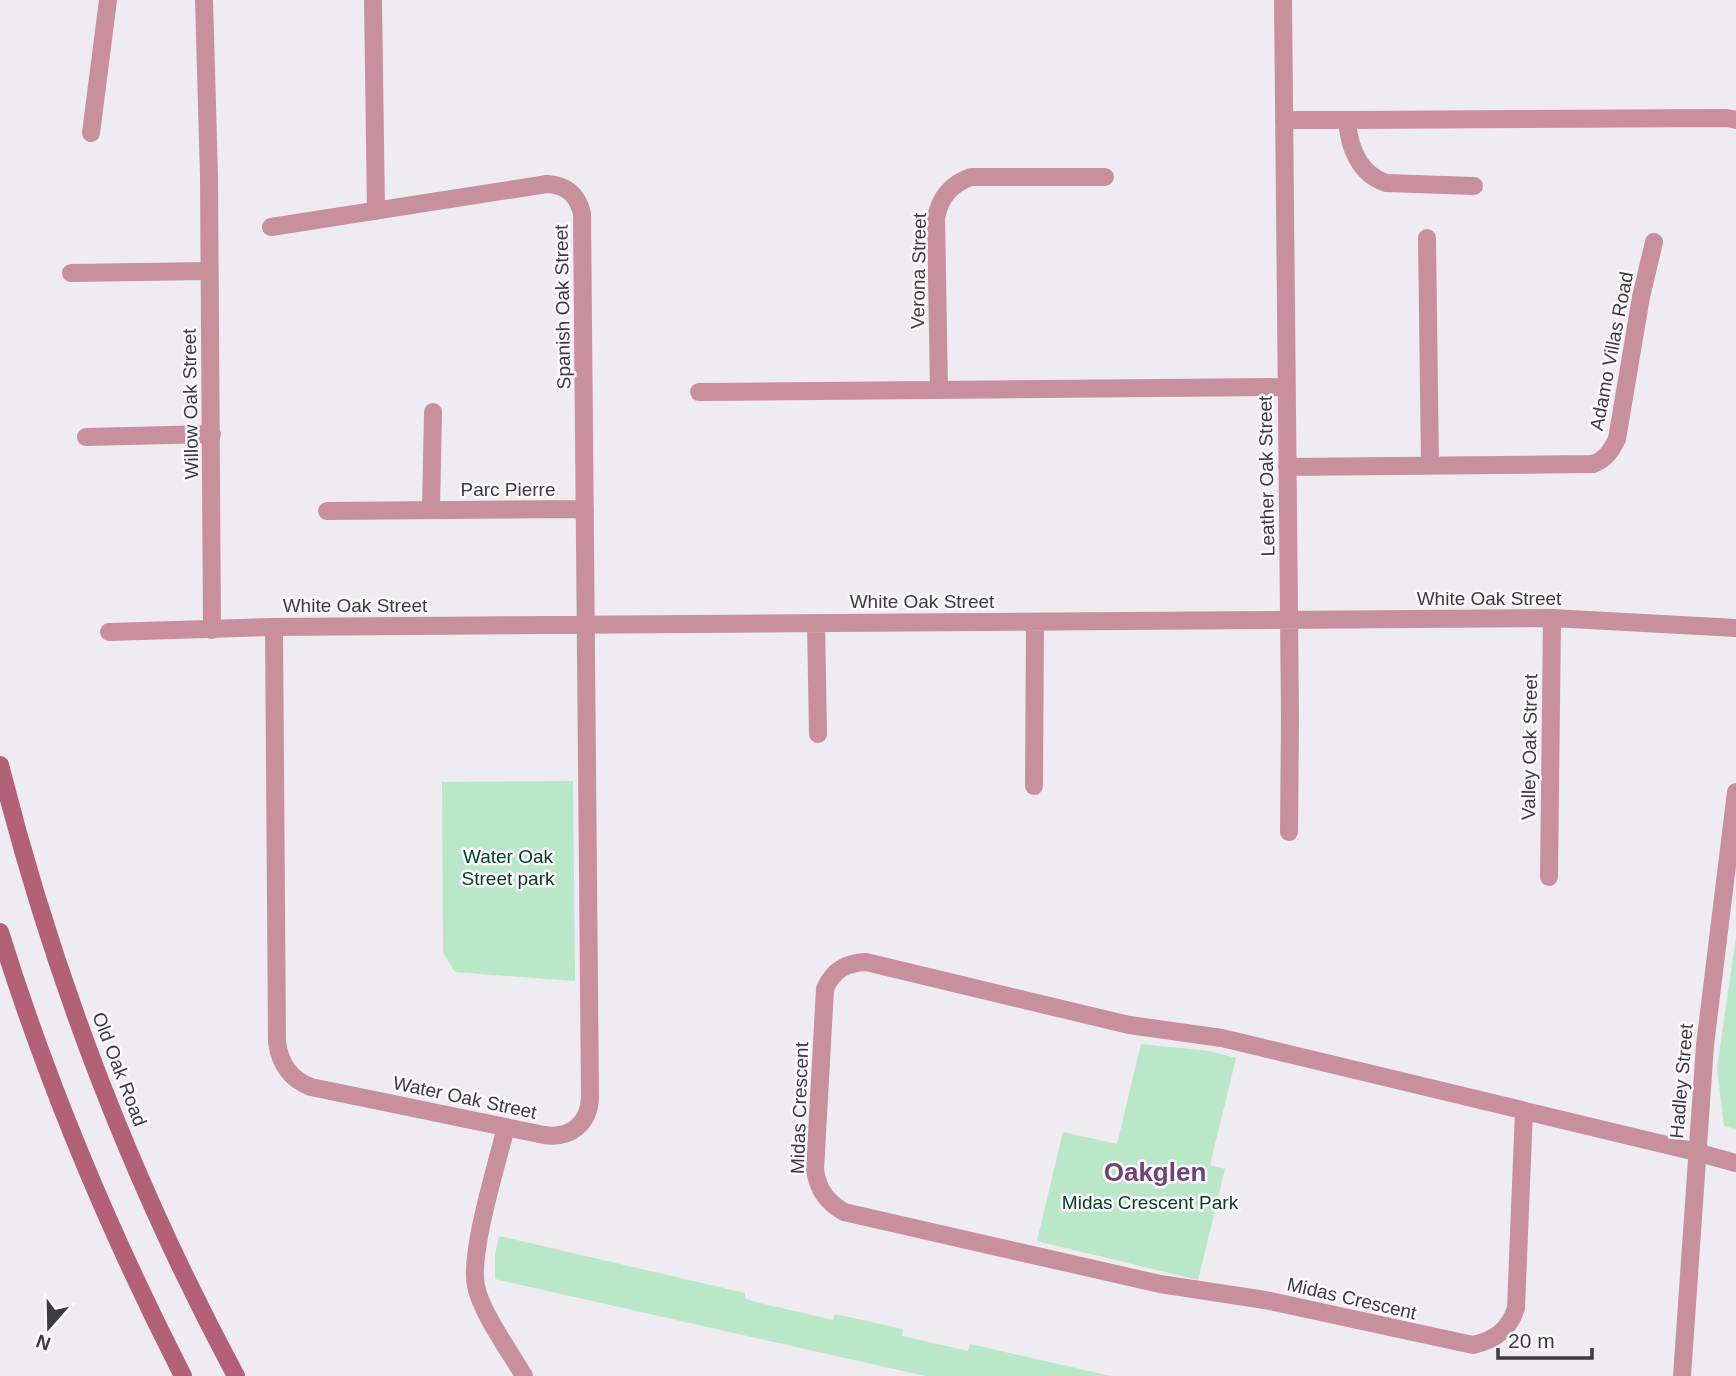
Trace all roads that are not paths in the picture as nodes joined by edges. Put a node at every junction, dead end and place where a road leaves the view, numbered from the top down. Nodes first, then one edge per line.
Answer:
1 (108, 0) edge
2 (204, 0) edge
3 (373, 0) edge
4 (1283, 0) edge
5 (1284, 120) junction
6 (1347, 120) junction
7 (1736, 120) edge
8 (91, 133) dead end
9 (1105, 177) dead end
10 (1474, 186) dead end
11 (376, 211) junction
12 (271, 227) dead end
13 (1427, 238) dead end
14 (1654, 242) dead end
15 (208, 271) junction
16 (71, 274) dead end
17 (1286, 387) junction
18 (939, 390) junction
19 (699, 392) dead end
20 (433, 412) dead end
21 (212, 434) junction
22 (86, 437) dead end
23 (1430, 465) junction
24 (1287, 467) junction
25 (585, 509) junction
26 (431, 510) junction
27 (327, 511) dead end
28 (1552, 618) junction
29 (1288, 619) junction
30 (1035, 622) junction
31 (816, 623) junction
32 (586, 625) junction
33 (274, 627) junction
34 (1736, 628) edge
35 (212, 630) junction
36 (109, 632) dead end
37 (818, 734) dead end
38 (0, 765) edge
39 (1034, 786) dead end
40 (1736, 792) edge
41 (1289, 832) dead end
42 (1549, 877) dead end
43 (0, 932) edge
44 (1524, 1111) junction
45 (506, 1127) junction
46 (1696, 1152) junction
47 (1736, 1163) edge
48 (183, 1376) edge
49 (236, 1376) edge
50 (524, 1376) edge
51 (1682, 1376) edge

1 - 8 street
2 - 15 street, Willow Oak Street
3 - 11 street
4 - 5 street, Leather Oak Street
5 - 6 street
5 - 17 street, Leather Oak Street
6 - 7 street
6 - 10 street
9 - 18 street, Verona Street
11 - 12 street, Spanish Oak Street
11 - 25 street, Spanish Oak Street
13 - 23 street
14 - 23 street, Adamo Villas Road
15 - 16 street
15 - 21 street, Willow Oak Street
17 - 18 street
17 - 24 street, Leather Oak Street
18 - 19 street
20 - 26 street, Parc Pierre
21 - 22 street
21 - 35 street, Willow Oak Street
23 - 24 street, Adamo Villas Road
24 - 29 street, Leather Oak Street
25 - 26 street, Parc Pierre
25 - 32 street, Spanish Oak Street
26 - 27 street, Parc Pierre
28 - 29 street, White Oak Street
28 - 34 street, White Oak Street
28 - 42 street, Valley Oak Street
29 - 30 street, White Oak Street
29 - 41 street, Leather Oak Street
30 - 31 street, White Oak Street
30 - 39 street
31 - 32 street, White Oak Street
31 - 37 street
32 - 33 street, White Oak Street
32 - 45 street, Water Oak Street
33 - 35 street, White Oak Street
33 - 45 street, Water Oak Street
35 - 36 street, White Oak Street
38 - 49 main road, Old Oak Road
40 - 46 street, Hadley Street
43 - 48 main road
44 - 44 street, Midas Crescent
44 - 46 street, Midas Crescent
45 - 50 street
46 - 47 street, Midas Crescent
46 - 51 street, Hadley Street

